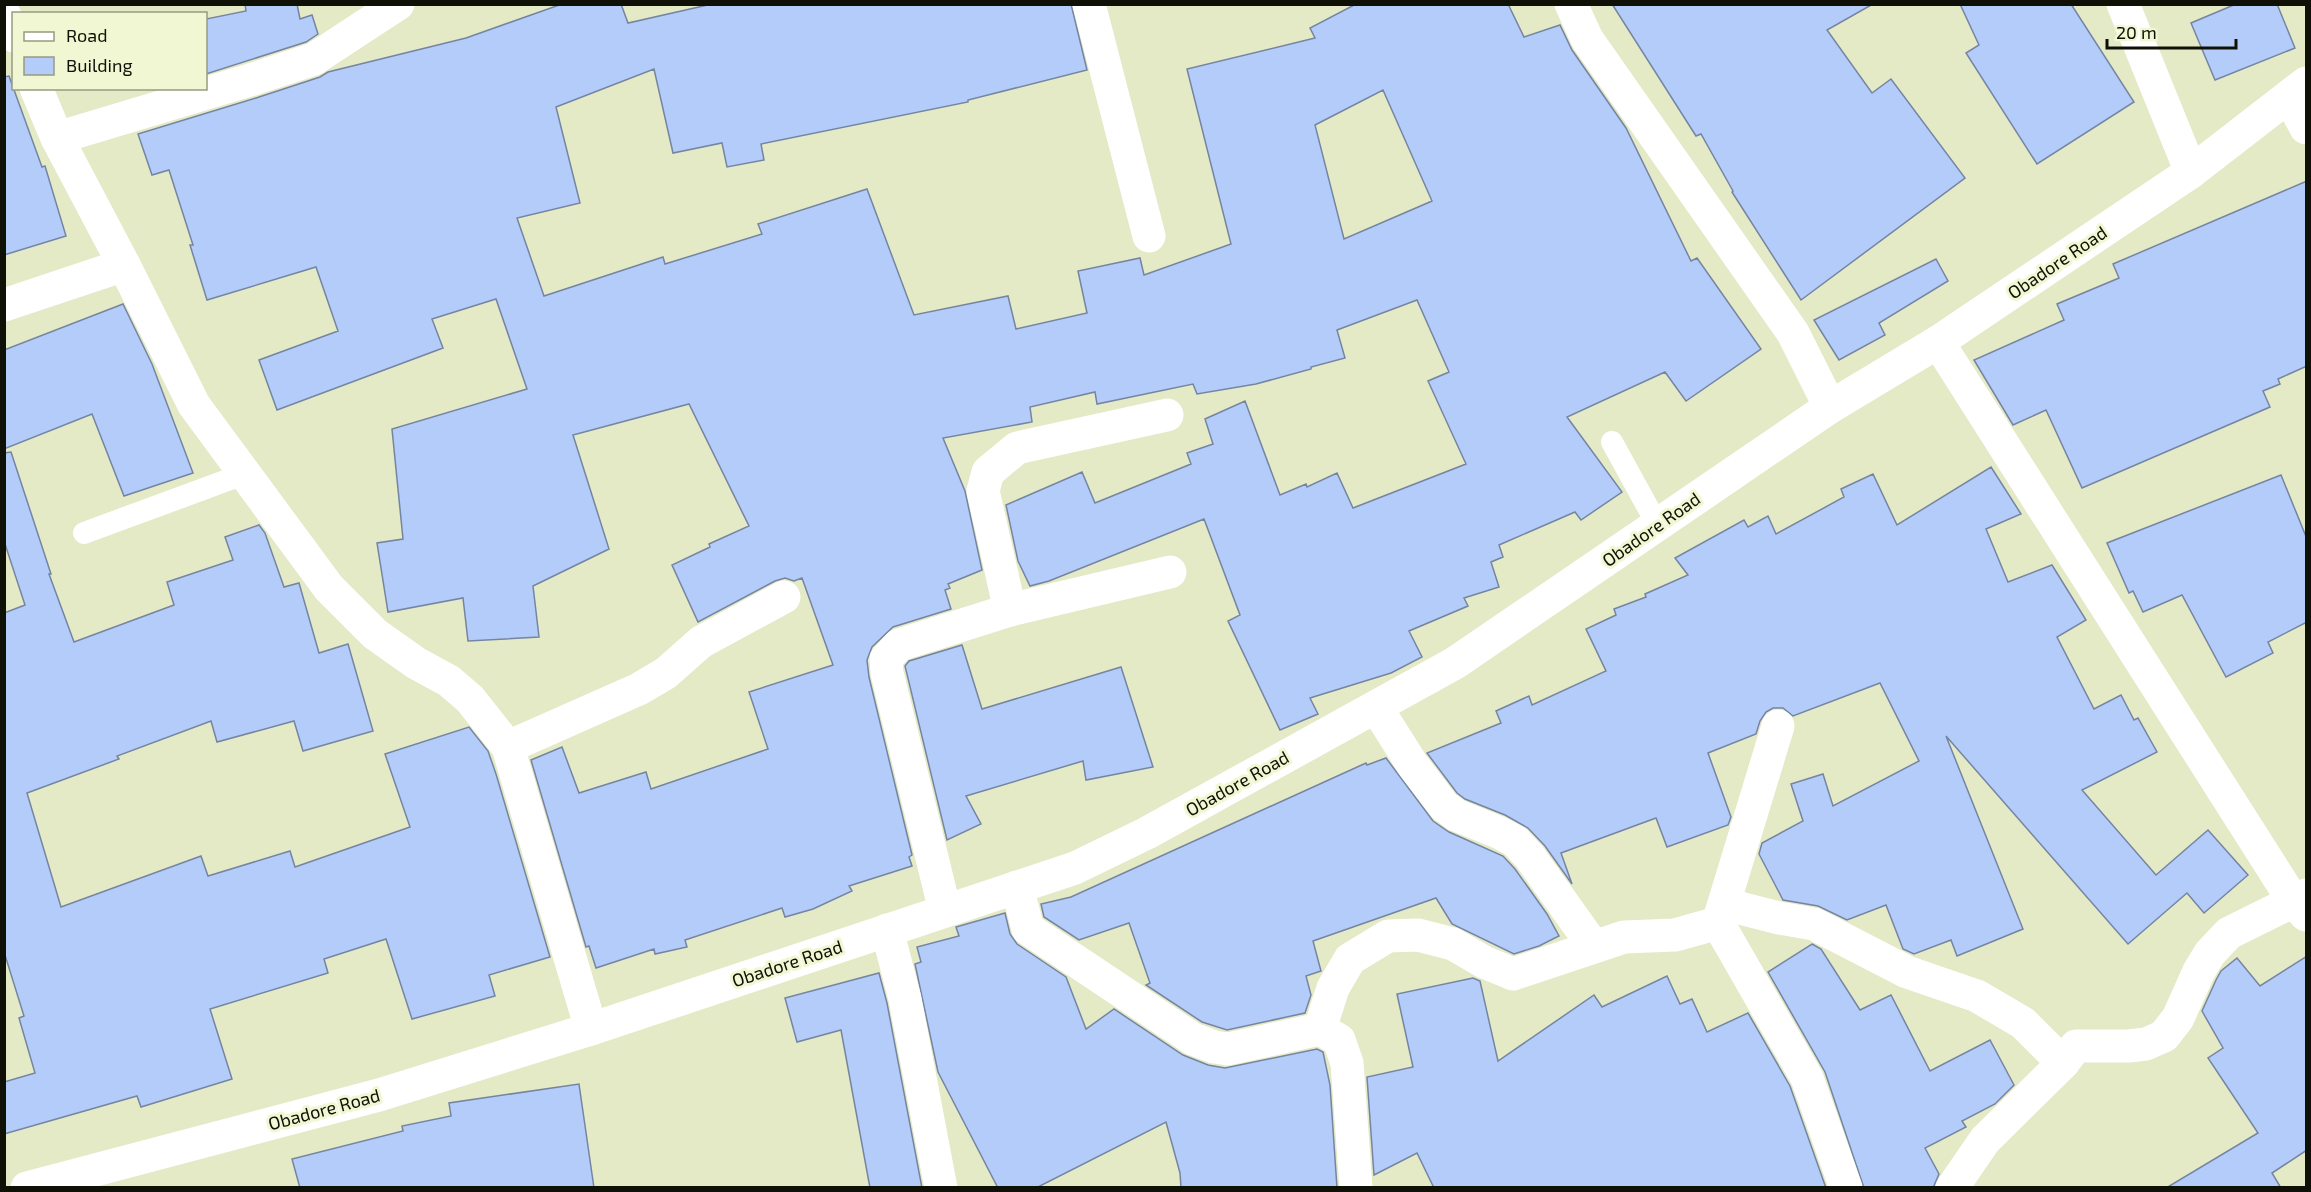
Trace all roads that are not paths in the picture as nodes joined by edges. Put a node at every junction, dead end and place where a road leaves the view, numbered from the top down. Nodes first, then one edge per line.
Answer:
1 (398, 4) edge
2 (1089, 4) edge
3 (1570, 4) edge
4 (2123, 4) edge
5 (4, 14) edge
6 (12, 32) edge
7 (37, 90) edge
8 (2298, 90) edge
9 (2307, 128) edge
10 (57, 138) junction
11 (2191, 172) junction
12 (1149, 236) dead end
13 (124, 265) junction
14 (4, 305) edge
15 (1938, 342) junction
16 (1830, 407) junction
17 (1167, 415) dead end
18 (1612, 442) dead end
19 (244, 474) junction
20 (1657, 524) junction
21 (84, 533) dead end
22 (1170, 572) dead end
23 (784, 597) dead end
24 (1010, 610) junction
25 (1376, 707) junction
26 (1778, 726) dead end
27 (508, 747) junction
28 (1017, 887) junction
29 (2302, 904) edge
30 (945, 911) junction
31 (1721, 913) junction
32 (887, 930) junction
33 (1594, 947) junction
34 (591, 1029) junction
35 (1320, 1029) junction
36 (2063, 1063) junction
37 (27, 1188) edge
38 (941, 1188) edge
39 (1356, 1188) edge
40 (1846, 1188) edge
41 (1952, 1188) edge

1 - 10 street
2 - 12 street
3 - 16 street
4 - 11 street
5 - 6 street
7 - 10 street
8 - 9 street
8 - 11 street, Obadore Road
10 - 13 street
11 - 15 street, Obadore Road
13 - 14 street
13 - 19 street
15 - 16 street, Obadore Road
15 - 29 street
16 - 20 street, Obadore Road
17 - 24 street
18 - 20 lane
19 - 21 lane
19 - 27 street
20 - 25 street, Obadore Road
22 - 24 street
23 - 27 street
24 - 30 street
25 - 28 street, Obadore Road
25 - 33 street
26 - 31 street
27 - 34 street
28 - 30 street, Obadore Road
28 - 35 street
29 - 36 street
30 - 32 street, Obadore Road
31 - 33 street
31 - 36 street
31 - 40 street
32 - 34 street, Obadore Road
32 - 38 street
33 - 35 street
34 - 37 street, Obadore Road
35 - 39 street
36 - 41 street

